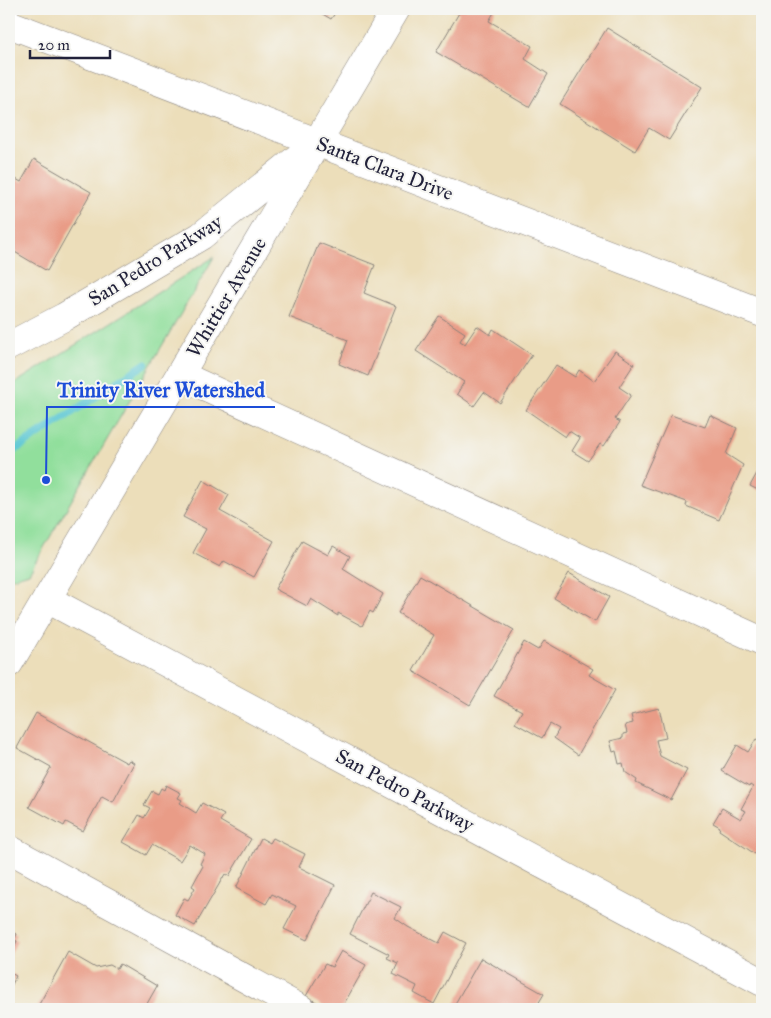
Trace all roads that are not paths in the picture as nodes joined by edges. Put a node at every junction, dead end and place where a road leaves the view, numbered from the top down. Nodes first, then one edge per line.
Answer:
1 (396, 9) edge
2 (9, 24) edge
3 (317, 142) junction
4 (762, 313) edge
5 (12, 341) edge
6 (180, 375) junction
7 (47, 599) junction
8 (762, 641) edge
9 (9, 663) edge
10 (9, 849) edge
11 (762, 982) edge
12 (301, 1009) edge

1 - 3 street, Whittier Avenue
2 - 3 street, Santa Clara Drive
3 - 4 street, Santa Clara Drive
3 - 5 street, San Pedro Parkway
3 - 6 street, Whittier Avenue
6 - 7 street, Whittier Avenue
6 - 8 street
7 - 9 street, Whittier Avenue
7 - 11 street, San Pedro Parkway
10 - 12 street

